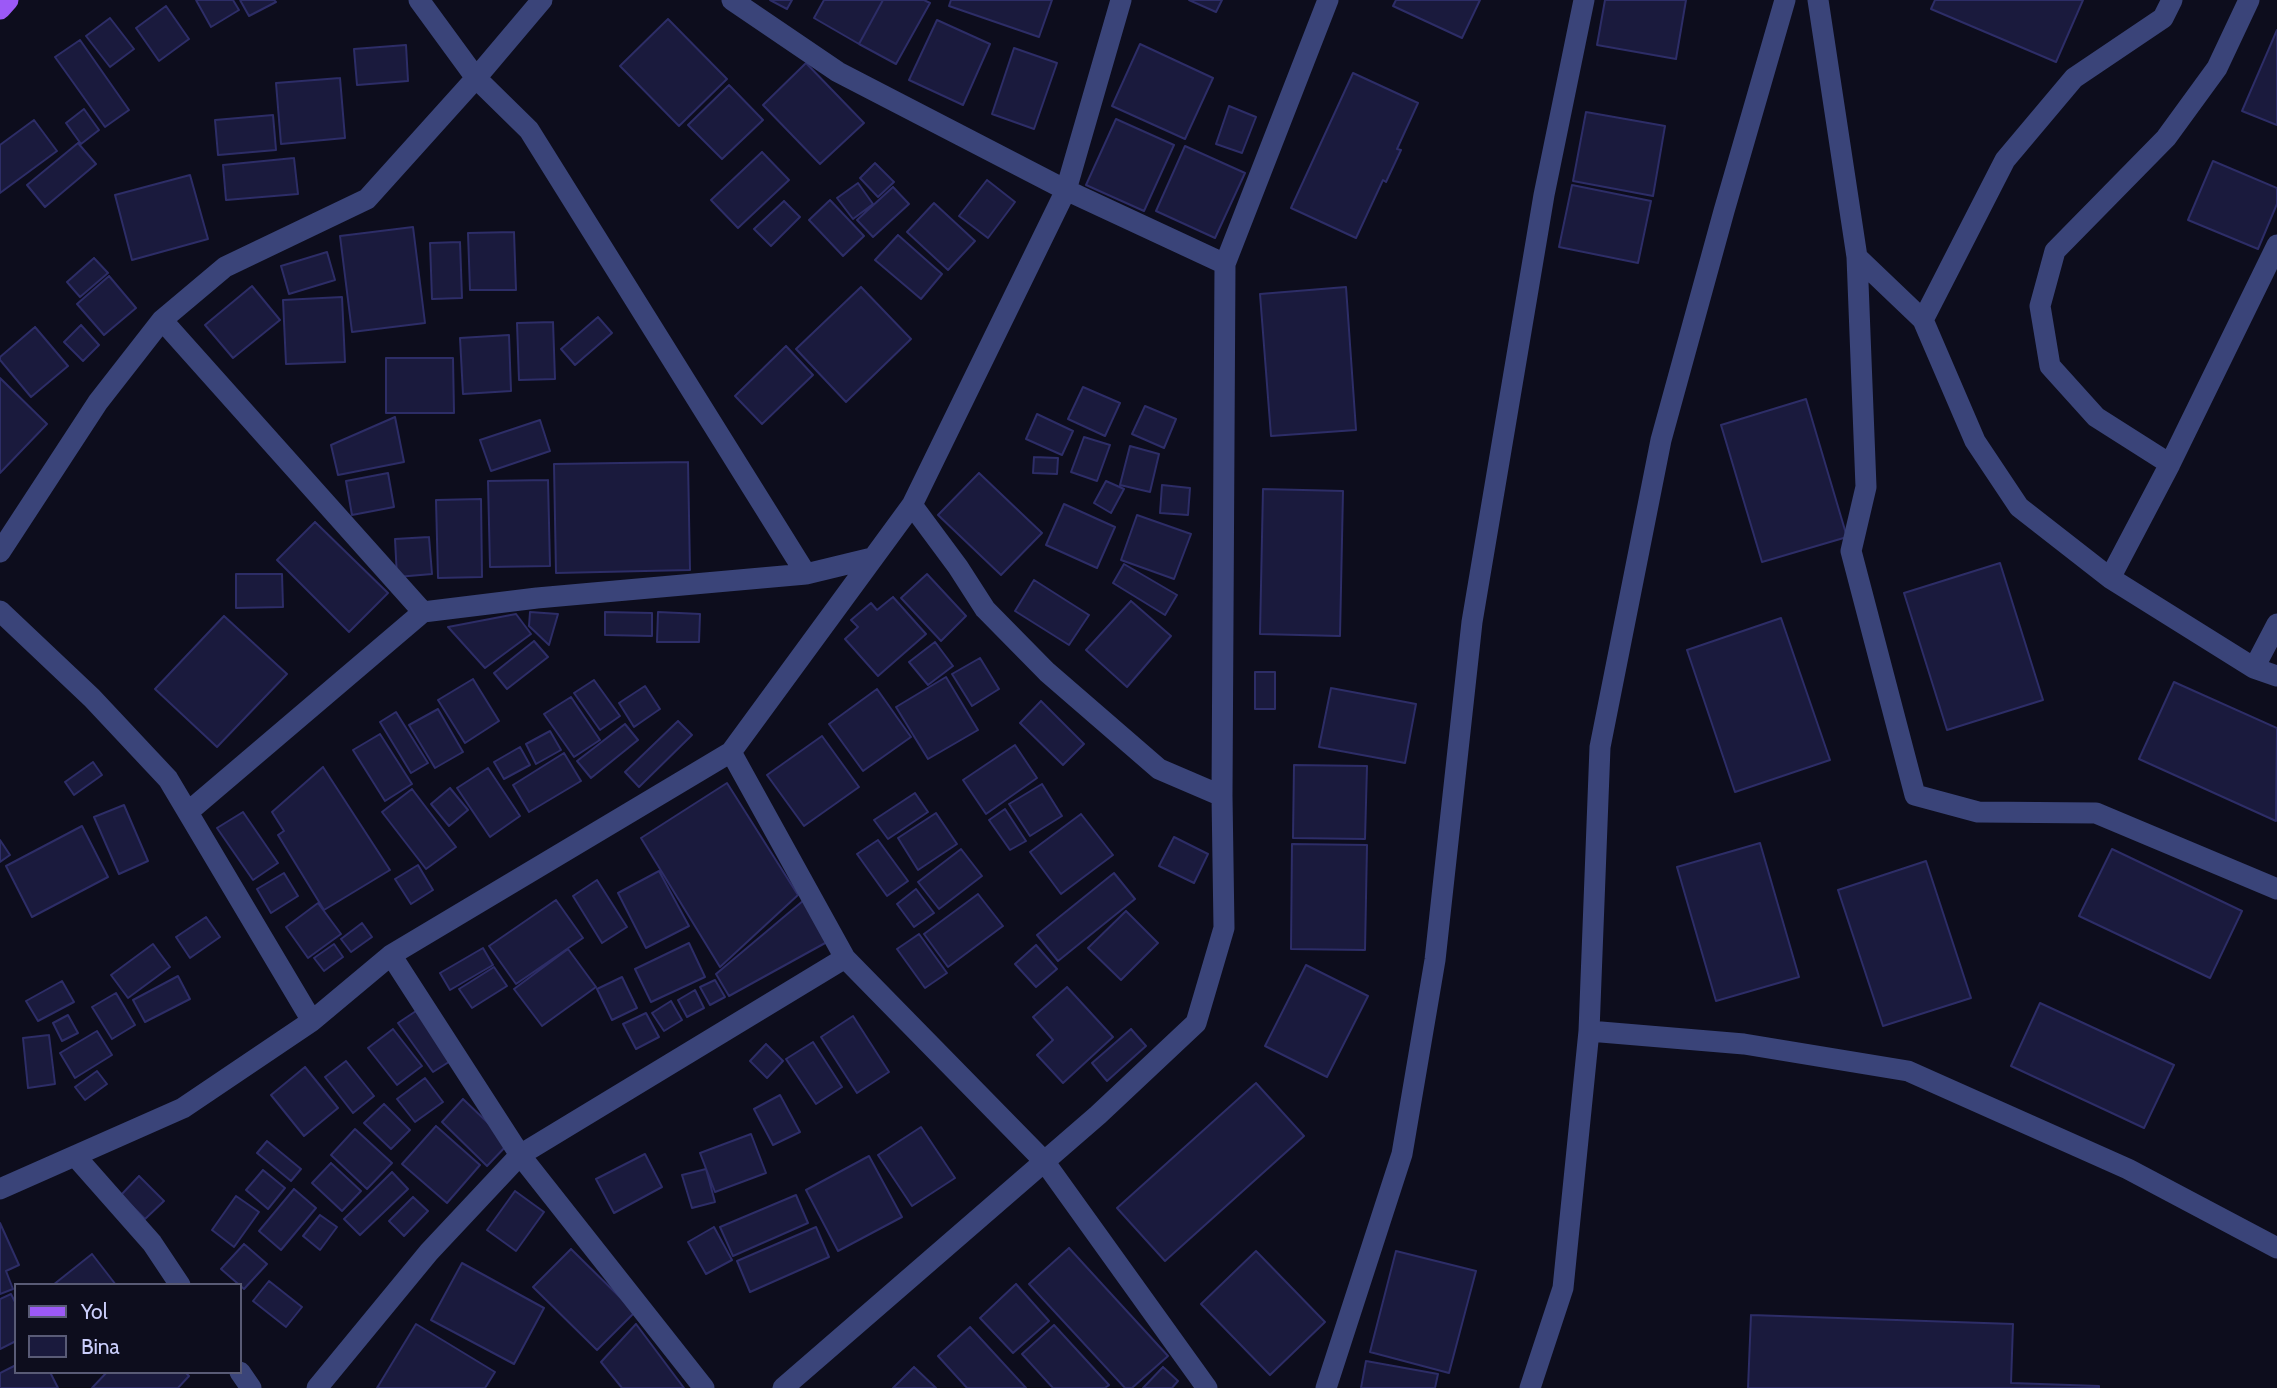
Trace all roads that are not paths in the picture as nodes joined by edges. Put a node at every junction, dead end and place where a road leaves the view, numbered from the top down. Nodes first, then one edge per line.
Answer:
1 (8, 0) edge
2 (419, 0) edge
3 (542, 0) edge
4 (732, 0) edge
5 (1121, 0) edge
6 (1328, 0) edge
7 (1584, 0) edge
8 (1785, 0) edge
9 (1818, 0) edge
10 (2172, 0) edge
11 (2249, 0) edge
12 (0, 9) edge
13 (476, 78) junction
14 (1066, 190) junction
15 (2277, 245) edge
16 (1857, 257) junction
17 (1225, 264) junction
18 (2271, 272) edge
19 (162, 320) junction
20 (1923, 320) junction
21 (2170, 464) junction
22 (912, 505) junction
23 (0, 552) edge
24 (873, 558) junction
25 (806, 575) junction
26 (2110, 578) junction
27 (0, 611) edge
28 (424, 612) junction
29 (2277, 624) edge
30 (2253, 668) junction
31 (2277, 676) edge
32 (731, 752) junction
33 (1222, 796) junction
34 (187, 811) junction
35 (2277, 889) edge
36 (391, 955) junction
37 (845, 958) junction
38 (312, 1021) junction
39 (1588, 1031) junction
40 (520, 1155) junction
41 (76, 1157) junction
42 (1044, 1161) junction
43 (0, 1189) edge
44 (2277, 1248) edge
45 (179, 1283) edge
46 (317, 1388) edge
47 (704, 1388) edge
48 (783, 1388) edge
49 (1206, 1388) edge
50 (1326, 1388) edge
51 (1531, 1388) edge

1 - 12 main road
2 - 13 street
3 - 13 street
4 - 14 street
5 - 14 street
6 - 17 street
7 - 50 street
8 - 39 street
9 - 16 street
10 - 20 street
11 - 21 street
13 - 19 street
13 - 25 street
14 - 17 street
14 - 22 street
15 - 18 street
16 - 20 street
16 - 35 street
17 - 33 street
18 - 21 street
19 - 23 street
19 - 28 street
20 - 26 street
21 - 26 street
22 - 24 street
22 - 33 street
24 - 25 street
24 - 32 street
25 - 28 street
26 - 30 street
27 - 34 street
28 - 34 street
29 - 30 street
30 - 31 street
32 - 36 street
32 - 37 street
33 - 42 street
34 - 38 street
36 - 38 street
36 - 40 street
37 - 40 street
37 - 42 street
38 - 41 street
39 - 44 street
39 - 51 street
40 - 46 street
40 - 47 street
41 - 43 street
41 - 45 street
42 - 48 street
42 - 49 street

